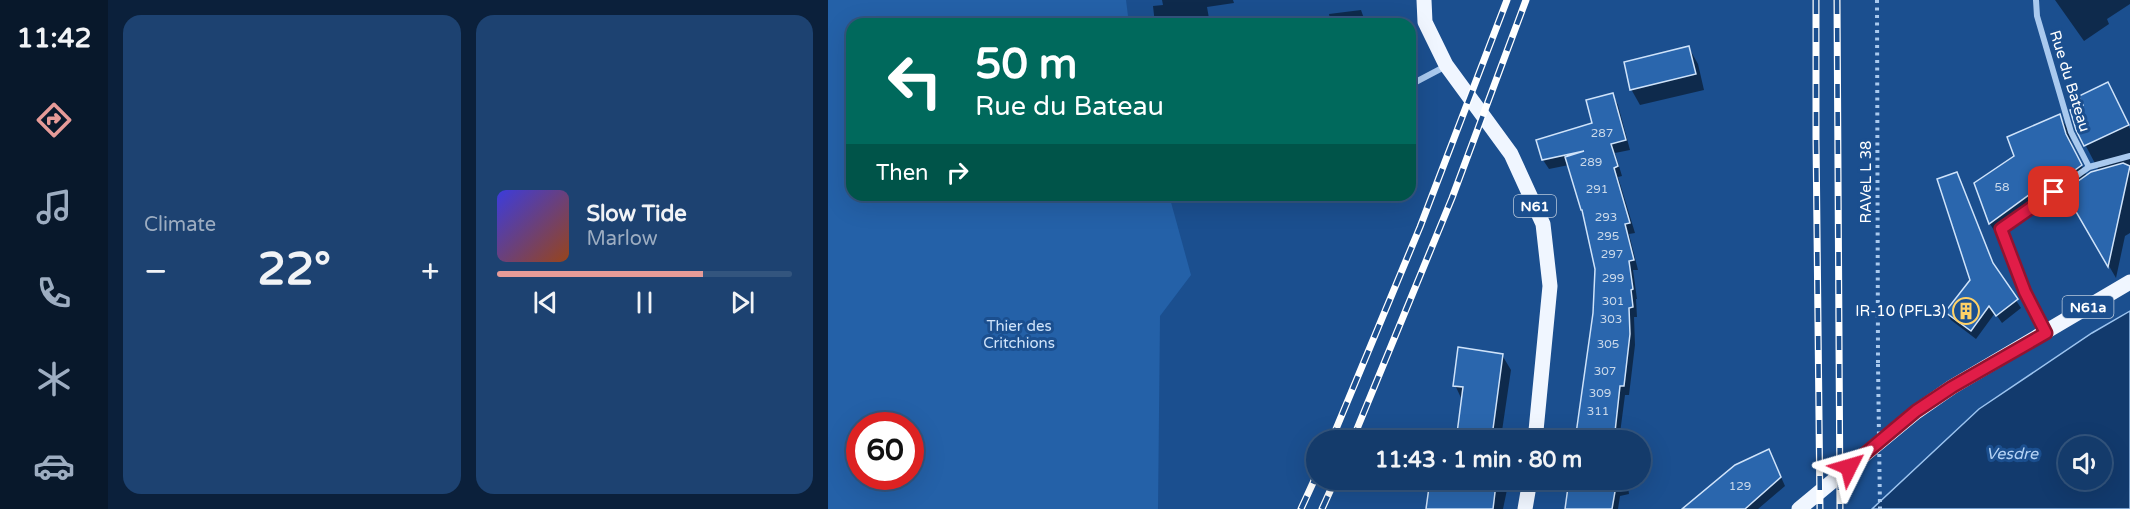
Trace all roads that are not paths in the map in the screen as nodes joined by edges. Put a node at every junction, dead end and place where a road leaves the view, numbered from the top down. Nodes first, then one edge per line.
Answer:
1 (1424, 0) edge
2 (2036, 0) edge
3 (1446, 65) junction
4 (1416, 82) edge
5 (2130, 156) edge
6 (2089, 167) junction
7 (2130, 282) edge
8 (2046, 333) junction
9 (1536, 430) edge
10 (1528, 490) edge
11 (1525, 509) edge
12 (1799, 509) edge

1 - 3 main road, N61
2 - 6 street, Rue du Bateau
3 - 4 street
3 - 9 main road, N61
5 - 6 street
6 - 8 street
7 - 8 main road, N61a
8 - 12 main road, N61a
10 - 11 main road

